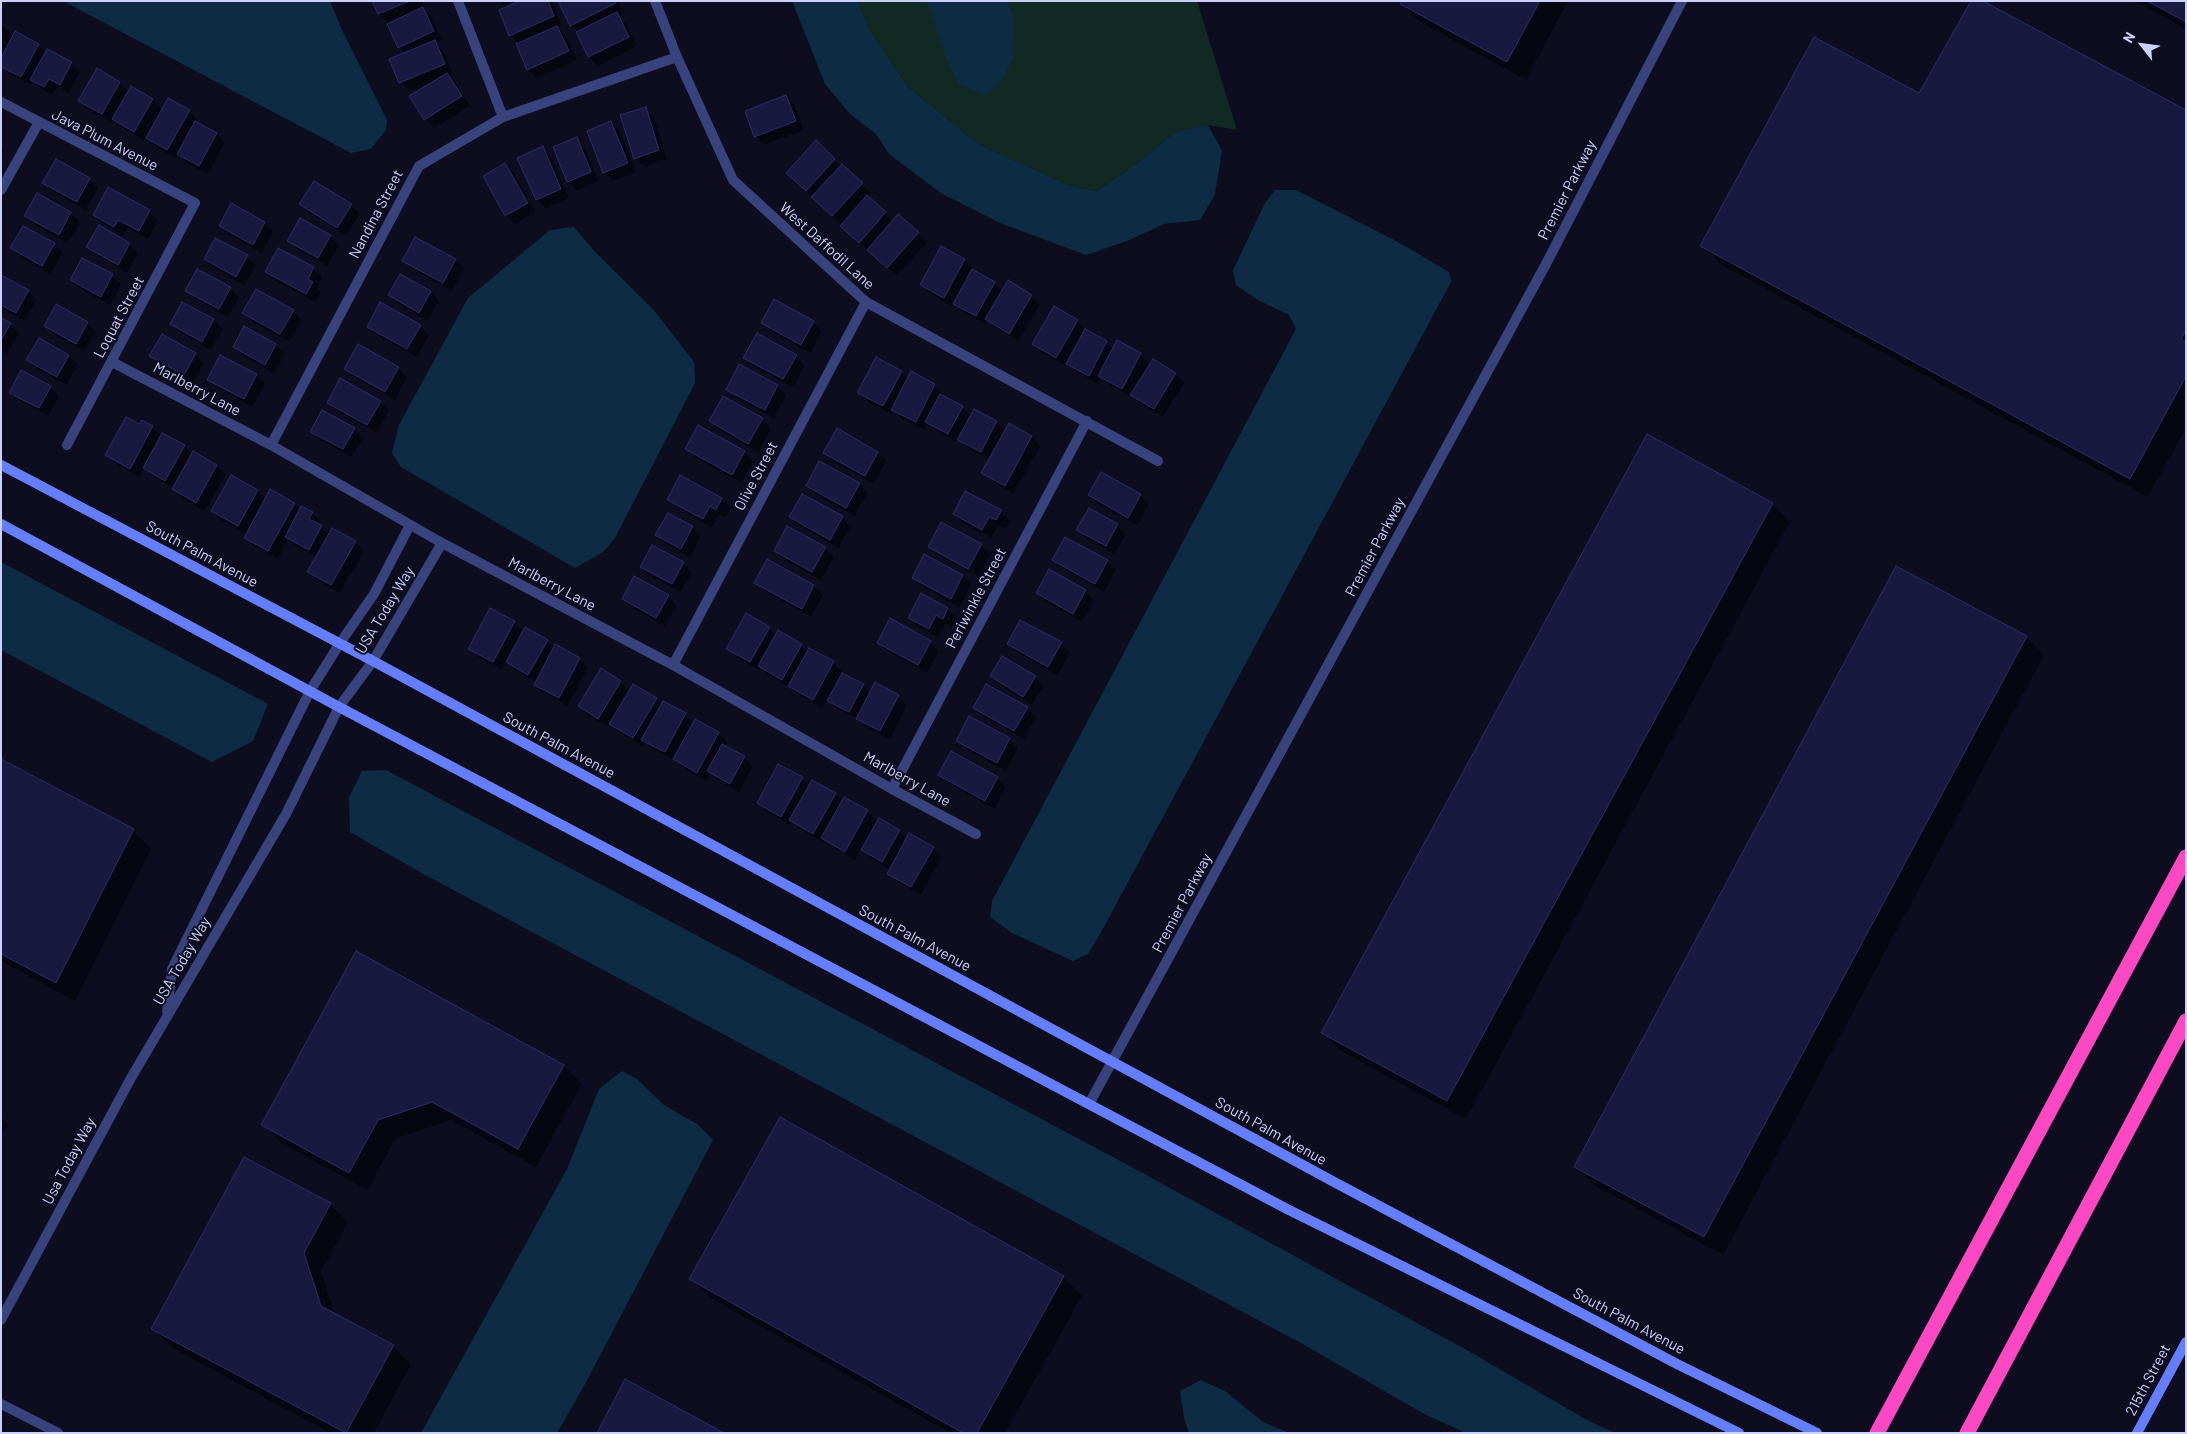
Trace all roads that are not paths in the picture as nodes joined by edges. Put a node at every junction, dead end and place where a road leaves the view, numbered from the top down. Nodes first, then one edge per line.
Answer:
1 (458, 1) edge
2 (655, 1) edge
3 (1682, 1) edge
4 (677, 57) junction
5 (1, 102) edge
6 (503, 117) junction
7 (39, 122) junction
8 (1, 190) edge
9 (196, 203) joint
10 (866, 302) junction
11 (112, 362) junction
12 (1087, 421) junction
13 (67, 445) dead end
14 (271, 445) junction
15 (1158, 461) dead end
16 (1, 465) edge
17 (1, 524) edge
18 (410, 525) junction
19 (442, 543) junction
20 (340, 643) junction
21 (373, 661) junction
22 (673, 665) junction
23 (310, 691) junction
24 (339, 707) junction
25 (892, 789) junction
26 (976, 834) dead end
27 (2186, 858) edge
28 (166, 1018) junction
29 (2186, 1021) edge
30 (1113, 1062) junction
31 (1089, 1104) junction
32 (1, 1320) edge
33 (2186, 1342) edge
34 (1, 1404) edge
35 (1968, 1431) edge
36 (58, 1433) edge
37 (1739, 1433) edge
38 (1817, 1433) edge
39 (1877, 1433) edge
40 (2137, 1433) edge

1 - 6 street
2 - 4 street, West Daffodil Lane
3 - 30 street, Premier Parkway
4 - 6 street, Nandina Street
4 - 10 street, West Daffodil Lane
5 - 7 street, Java Plum Avenue
6 - 14 street, Nandina Street
7 - 8 street
7 - 9 street, Java Plum Avenue
9 - 11 street, Loquat Street
10 - 12 street, West Daffodil Lane
10 - 22 street, Olive Street
11 - 13 street, Loquat Street
11 - 14 street, Marlberry Lane
12 - 15 street, West Daffodil Lane
12 - 25 street, Periwinkle Street
14 - 18 street, Marlberry Lane
16 - 20 main road, South Palm Avenue
17 - 23 main road
18 - 19 street, Marlberry Lane
18 - 20 street, USA Today Way
19 - 21 street, USA Today Way
19 - 22 street, Marlberry Lane
20 - 21 main road, South Palm Avenue
20 - 23 street, USA Today Way
21 - 24 street, USA Today Way
21 - 30 main road, South Palm Avenue
22 - 25 street, Marlberry Lane
23 - 24 main road
23 - 28 street, USA Today Way
24 - 28 street, USA Today Way
24 - 31 main road
25 - 26 street, Marlberry Lane
27 - 39 highway
28 - 32 street, Usa Today Way
29 - 35 highway
30 - 31 street, Premier Parkway
30 - 38 main road, South Palm Avenue
31 - 37 main road
33 - 40 main road, 215th Street
34 - 36 street

